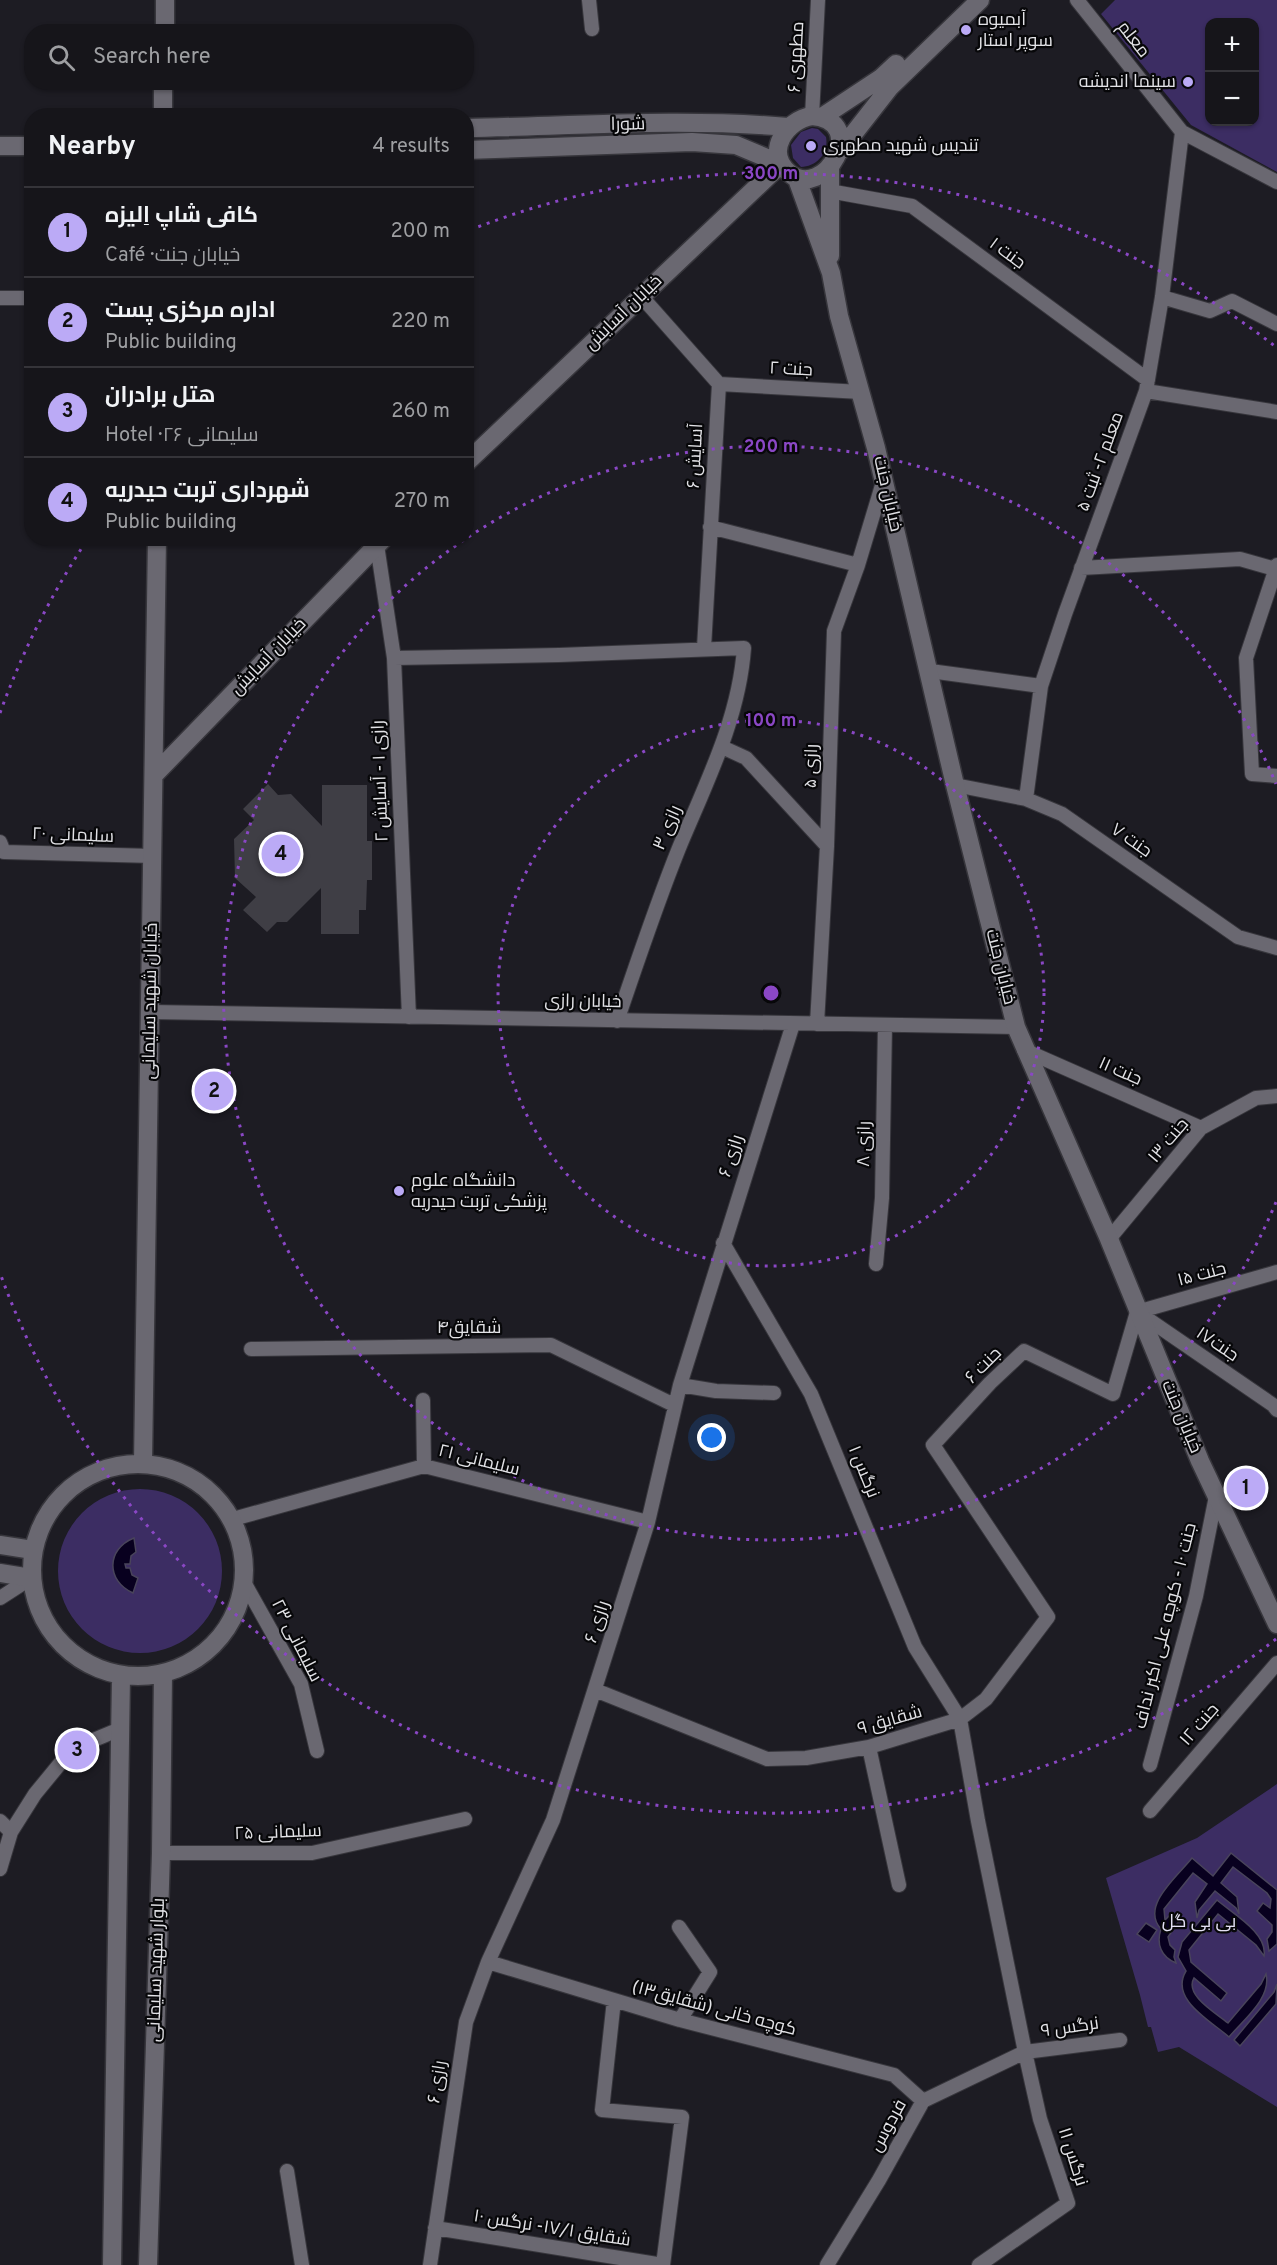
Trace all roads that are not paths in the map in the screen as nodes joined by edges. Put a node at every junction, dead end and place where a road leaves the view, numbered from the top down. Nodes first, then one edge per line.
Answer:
1 (165, 0) edge
2 (589, 0) edge
3 (818, 0) edge
4 (962, 0) edge
5 (980, 0) edge
6 (1077, 0) edge
7 (165, 24) edge
8 (592, 29) dead end
9 (163, 90) edge
10 (163, 108) edge
11 (817, 116) junction
12 (788, 127) junction
13 (474, 128) edge
14 (1182, 132) junction
15 (0, 146) edge
16 (24, 146) edge
17 (474, 150) edge
18 (840, 151) junction
19 (781, 164) junction
20 (830, 167) junction
21 (797, 179) junction
22 (1277, 182) edge
23 (829, 191) junction
24 (831, 273) junction
25 (641, 296) junction
26 (1162, 297) junction
27 (0, 298) edge
28 (24, 298) edge
29 (1277, 324) edge
30 (719, 384) junction
31 (1147, 386) junction
32 (861, 392) junction
33 (1277, 412) edge
34 (474, 455) edge
35 (883, 482) junction
36 (710, 527) junction
37 (158, 546) edge
38 (376, 546) edge
39 (380, 546) edge
40 (858, 565) junction
41 (1276, 567) edge
42 (1081, 568) junction
43 (704, 648) junction
44 (394, 658) junction
45 (930, 671) junction
46 (1041, 686) junction
47 (722, 747) junction
48 (154, 775) junction
49 (1277, 776) edge
50 (955, 785) junction
51 (1026, 799) junction
52 (0, 842) edge
53 (827, 846) junction
54 (153, 856) junction
55 (1277, 948) edge
56 (151, 1012) junction
57 (409, 1017) junction
58 (617, 1021) junction
59 (793, 1024) junction
60 (817, 1024) junction
61 (885, 1025) junction
62 (1016, 1028) junction
63 (1024, 1050) junction
64 (1277, 1096) edge
65 (1201, 1128) junction
66 (1108, 1239) junction
67 (723, 1243) junction
68 (876, 1264) dead end
69 (1277, 1272) edge
70 (1137, 1311) junction
71 (251, 1349) dead end
72 (680, 1385) junction
73 (774, 1393) dead end
74 (423, 1400) dead end
75 (674, 1405) junction
76 (1276, 1406) edge
77 (144, 1463) junction
78 (424, 1466) junction
79 (1216, 1496) junction
80 (233, 1519) junction
81 (648, 1522) junction
82 (985, 1525) joint
83 (0, 1545) edge
84 (33, 1550) junction
85 (0, 1573) edge
86 (31, 1578) junction
87 (245, 1584) junction
88 (0, 1598) edge
89 (1277, 1624) edge
90 (1277, 1663) edge
91 (163, 1674) junction
92 (121, 1676) junction
93 (595, 1690) junction
94 (960, 1719) junction
95 (120, 1729) junction
96 (869, 1747) junction
97 (317, 1751) dead end
98 (1150, 1765) dead end
99 (1150, 1811) dead end
100 (465, 1819) dead end
101 (0, 1821) edge
102 (11, 1832) junction
103 (161, 1853) junction
104 (0, 1869) edge
105 (899, 1885) dead end
106 (679, 1927) dead end
107 (488, 1962) junction
108 (615, 2000) junction
109 (680, 2020) junction
110 (1120, 2040) dead end
111 (1025, 2052) junction
112 (923, 2101) junction
113 (287, 2171) dead end
114 (435, 2228) junction
115 (112, 2265) edge
116 (148, 2265) edge
117 (302, 2265) edge
118 (430, 2265) edge
119 (663, 2265) edge
120 (827, 2265) edge
121 (979, 2265) edge

1 - 7 street
2 - 8 street
3 - 11 street, مطهری ۶
4 - 11 street
5 - 18 street
6 - 14 street, معلم
9 - 10 street
11 - 12 street
11 - 18 street
12 - 13 street, شورا
12 - 19 street
14 - 22 street, معلم
14 - 26 street, معلم ۲- ثبت ۵
15 - 16 street
17 - 19 street, شورا
18 - 20 street
19 - 21 street
19 - 25 street, خیابان آسایش
20 - 21 street
20 - 23 street, خیابان جنت
21 - 24 street, خیابان جنت
23 - 24 street, خیابان جنت
23 - 31 street, جنت ۱
24 - 32 street, خیابان جنت
25 - 30 street
25 - 34 street, خیابان آسایش
26 - 29 street
26 - 31 street, معلم ۲- ثبت ۵
27 - 28 street
30 - 32 street, جنت ۲
30 - 36 street, آسایش ۶
31 - 33 street
31 - 42 street, معلم ۲- ثبت ۵
32 - 35 street, خیابان جنت
35 - 40 street, رازی ۵
35 - 45 street, خیابان جنت
36 - 40 street
36 - 43 street, آسایش ۶
37 - 48 street, خیابان شهید سلیمانی
38 - 48 street, خیابان آسایش
39 - 44 street, رازی ۱ - آسایش ۲
40 - 53 street, رازی ۵
41 - 42 street
41 - 49 street
42 - 46 street, معلم ۲- ثبت ۵
43 - 44 street
43 - 47 street, رازی ۳
44 - 57 street, رازی ۱ - آسایش ۲
45 - 46 street
45 - 50 street, خیابان جنت
46 - 51 street, معلم ۲- ثبت ۵
47 - 53 street
47 - 58 street, رازی ۳
48 - 54 street, خیابان شهید سلیمانی
50 - 51 street, جنت ۷
50 - 62 street, خیابان جنت
51 - 55 street, جنت ۷
52 - 54 street, سلیمانی ۲۰
53 - 60 street, رازی ۵
54 - 56 street, خیابان شهید سلیمانی
56 - 57 street, خیابان رازی
56 - 77 street, خیابان شهید سلیمانی
57 - 58 street, خیابان رازی
58 - 59 street, خیابان رازی
59 - 60 street, خیابان رازی
59 - 67 street, رازی ۶
60 - 61 street, خیابان رازی
61 - 62 street, خیابان رازی
61 - 68 street, رازی ۸
62 - 63 street, خیابان جنت
63 - 65 street, جنت ۱۱
63 - 66 street, خیابان جنت
64 - 65 street, جنت ۱۳
65 - 66 street, جنت ۱۳
66 - 70 street, خیابان جنت
67 - 72 street, رازی ۶
67 - 94 street, نرگس ۱
69 - 70 street, جنت ۱۵
70 - 76 street, جنت۱۷
70 - 79 street, خیابان جنت
70 - 82 street, جنت ۶
71 - 75 street, شقایق۴
72 - 73 street
72 - 75 street, رازی ۶
74 - 78 street
75 - 81 street, رازی ۶
77 - 80 street
77 - 84 street
78 - 80 street, سلیمانی ۲۱
78 - 81 street, سلیمانی ۲۱
79 - 89 street, خیابان جنت
79 - 98 street, جنت ۱۰ - کوچه علی اکبر نداف
80 - 87 street
81 - 93 street, رازی ۶
82 - 94 street, شقایق ۹
83 - 84 street
84 - 86 street
85 - 86 street
86 - 88 street
86 - 92 street
87 - 91 street
87 - 97 street, سلیمانی ۲۳
90 - 99 street, جنت ۱۲
91 - 92 street
91 - 103 street, بلوار شهید سلیمانی
92 - 95 street
93 - 96 street, شقایق ۹
93 - 107 street, رازی ۶
94 - 96 street, شقایق ۹
94 - 111 street
95 - 102 street
95 - 115 street
96 - 105 street
100 - 103 street, سلیمانی ۲۵
101 - 102 street
102 - 104 street
103 - 116 street, بلوار شهید سلیمانی
106 - 109 street
107 - 108 street, کوچه خانی (شقایق۱۳)
107 - 114 street, رازی ۶
108 - 109 street, کوچه خانی (شقایق۱۳)
108 - 119 street
109 - 112 street, کوچه خانی (شقایق۱۳)
110 - 111 street, نرگس ۹
111 - 112 street, فردوس
111 - 121 street, نرگس ۱۱
112 - 120 street, فردوس
113 - 117 street
114 - 118 street, رازی ۶
114 - 119 street, شقایق ۱۷/۱- نرگس ۱۰

